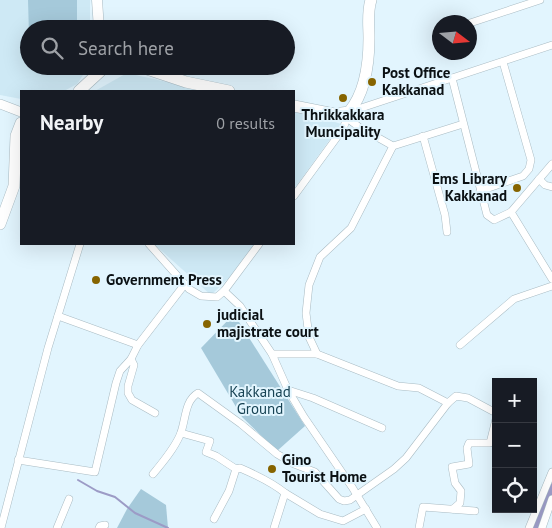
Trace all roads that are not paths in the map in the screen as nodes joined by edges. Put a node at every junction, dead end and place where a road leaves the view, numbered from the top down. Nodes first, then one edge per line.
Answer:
1 (97, 0) edge
2 (371, 0) edge
3 (540, 0) edge
4 (99, 20) edge
5 (477, 21) edge
6 (552, 45) edge
7 (503, 62) junction
8 (96, 75) edge
9 (163, 75) edge
10 (452, 78) junction
11 (80, 90) edge
12 (224, 90) edge
13 (0, 104) edge
14 (295, 106) edge
15 (20, 112) edge
16 (348, 115) junction
17 (463, 124) junction
18 (20, 126) edge
19 (423, 136) junction
20 (393, 146) junction
21 (552, 164) edge
22 (539, 179) junction
23 (552, 187) edge
24 (18, 188) edge
25 (480, 191) junction
26 (295, 195) edge
27 (511, 212) junction
28 (0, 224) edge
29 (447, 232) dead end
30 (80, 245) edge
31 (150, 245) edge
32 (258, 245) edge
33 (552, 279) edge
34 (184, 284) junction
35 (552, 286) edge
36 (224, 291) junction
37 (58, 316) junction
38 (138, 345) junction
39 (460, 345) dead end
40 (272, 354) junction
41 (317, 354) junction
42 (131, 359) junction
43 (288, 390) junction
44 (448, 403) junction
45 (492, 411) edge
46 (155, 413) dead end
47 (495, 423) edge
48 (382, 428) dead end
49 (181, 433) junction
50 (18, 460) junction
51 (236, 470) junction
52 (552, 472) edge
53 (153, 474) dead end
54 (285, 493) junction
55 (357, 495) junction
56 (69, 499) dead end
57 (552, 499) edge
58 (366, 509) junction
59 (453, 509) junction
60 (475, 511) dead end
61 (214, 519) dead end
62 (372, 519) junction
63 (0, 528) edge
64 (57, 528) edge
65 (274, 528) edge
66 (367, 528) edge
67 (377, 528) edge
68 (419, 528) edge
69 (529, 528) edge
70 (542, 528) edge

1 - 4 main road
2 - 16 main road
3 - 5 street
6 - 7 street
7 - 10 street
7 - 25 street
8 - 11 main road
9 - 12 main road
10 - 16 street
10 - 17 street
13 - 15 street
14 - 16 main road
16 - 20 street
16 - 26 street
17 - 19 street
17 - 25 street
18 - 24 main road
19 - 20 street
19 - 29 street
20 - 41 street
21 - 22 street
22 - 23 street
22 - 27 street
24 - 28 main road
25 - 27 street
27 - 33 street
30 - 37 street
31 - 34 street
32 - 36 street
34 - 36 street
34 - 38 street
35 - 39 street
36 - 40 street
37 - 38 street
37 - 50 street
38 - 42 street
40 - 41 street
40 - 43 street
41 - 44 street
42 - 46 street
42 - 50 street
43 - 48 street
43 - 55 street
44 - 45 street
44 - 55 street
47 - 59 street
49 - 51 street
49 - 53 street
49 - 55 street
50 - 63 street
51 - 54 street
51 - 61 street
52 - 69 street
54 - 58 street
54 - 65 street
55 - 58 street
56 - 64 street
57 - 70 street
58 - 62 street
59 - 60 street
59 - 68 street
62 - 66 street
62 - 67 street

